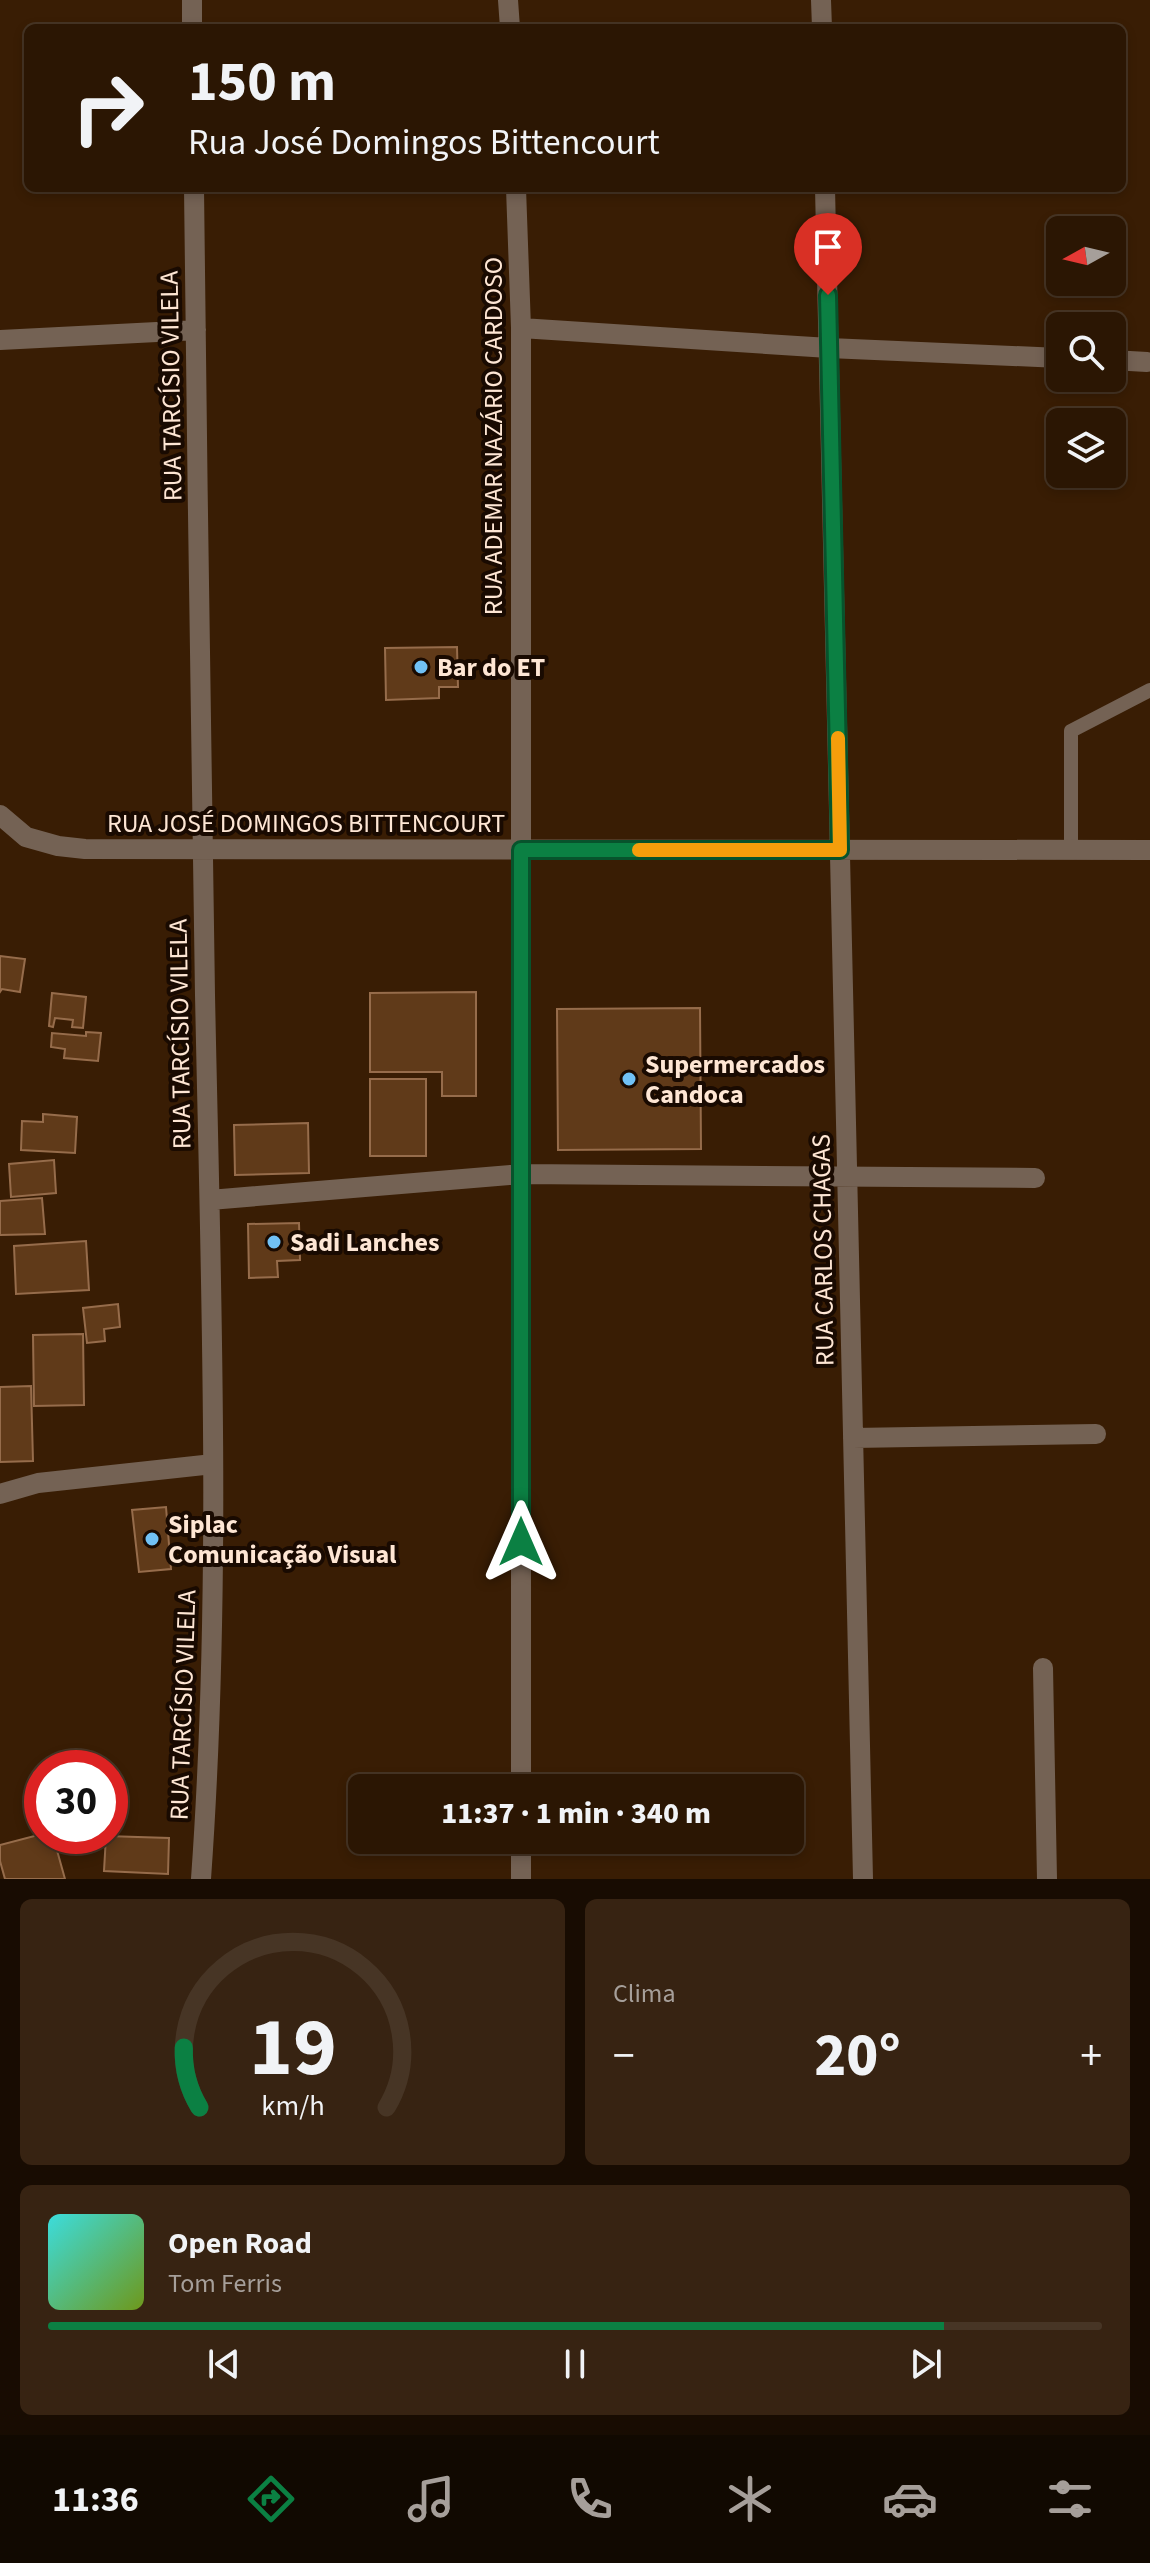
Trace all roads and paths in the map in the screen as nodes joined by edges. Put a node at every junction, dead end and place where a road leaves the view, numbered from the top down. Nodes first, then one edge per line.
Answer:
1 (192, 0) edge
2 (508, 0) edge
3 (821, 0) edge
4 (192, 24) edge
5 (510, 24) edge
6 (822, 24) edge
7 (194, 192) edge
8 (516, 192) edge
9 (825, 192) edge
10 (521, 328) junction
11 (196, 330) junction
12 (0, 340) edge
13 (829, 348) junction
14 (1046, 357) edge
15 (1126, 361) edge
16 (1147, 362) dead end
17 (1150, 690) edge
18 (0, 815) edge
19 (202, 849) junction
20 (521, 850) junction
21 (840, 850) junction
22 (1071, 850) junction
23 (1150, 850) edge
24 (521, 1174) junction
25 (847, 1176) junction
26 (1035, 1178) dead end
27 (210, 1200) junction
28 (1096, 1434) dead end
29 (853, 1438) junction
30 (213, 1464) junction
31 (0, 1494) edge
32 (1043, 1668) dead end
33 (521, 1774) edge
34 (521, 1854) edge
35 (201, 1879) edge
36 (521, 1879) edge
37 (863, 1879) edge
38 (1047, 1879) edge

1 - 4 street
2 - 5 street
3 - 6 street
7 - 11 street, RUA TARCÍSIO VILELA
8 - 10 street, RUA ADEMAR NAZÁRIO CARDOSO
9 - 13 street, RUA CARLOS CHAGAS
10 - 13 street
10 - 20 street, RUA ADEMAR NAZÁRIO CARDOSO
11 - 12 street
11 - 19 street, RUA TARCÍSIO VILELA
13 - 14 street
13 - 21 street, RUA CARLOS CHAGAS
15 - 16 street
17 - 22 lane
18 - 19 street, RUA JOSÉ DOMINGOS BITTENCOURT
19 - 20 street, RUA JOSÉ DOMINGOS BITTENCOURT
19 - 27 street, RUA TARCÍSIO VILELA
20 - 21 street, RUA JOSÉ DOMINGOS BITTENCOURT
20 - 24 street, RUA ADEMAR NAZÁRIO CARDOSO
21 - 22 street, RUA JOSÉ DOMINGOS BITTENCOURT
21 - 25 street, RUA CARLOS CHAGAS
22 - 23 street, RUA JOSÉ DOMINGOS BITTENCOURT
24 - 25 street
24 - 27 street
24 - 33 street, RUA ADEMAR NAZÁRIO CARDOSO
25 - 26 street
25 - 29 street, RUA CARLOS CHAGAS
27 - 30 street, RUA TARCÍSIO VILELA
28 - 29 street
29 - 37 street, RUA CARLOS CHAGAS
30 - 31 street
30 - 35 street, RUA TARCÍSIO VILELA
32 - 38 street
34 - 36 street

